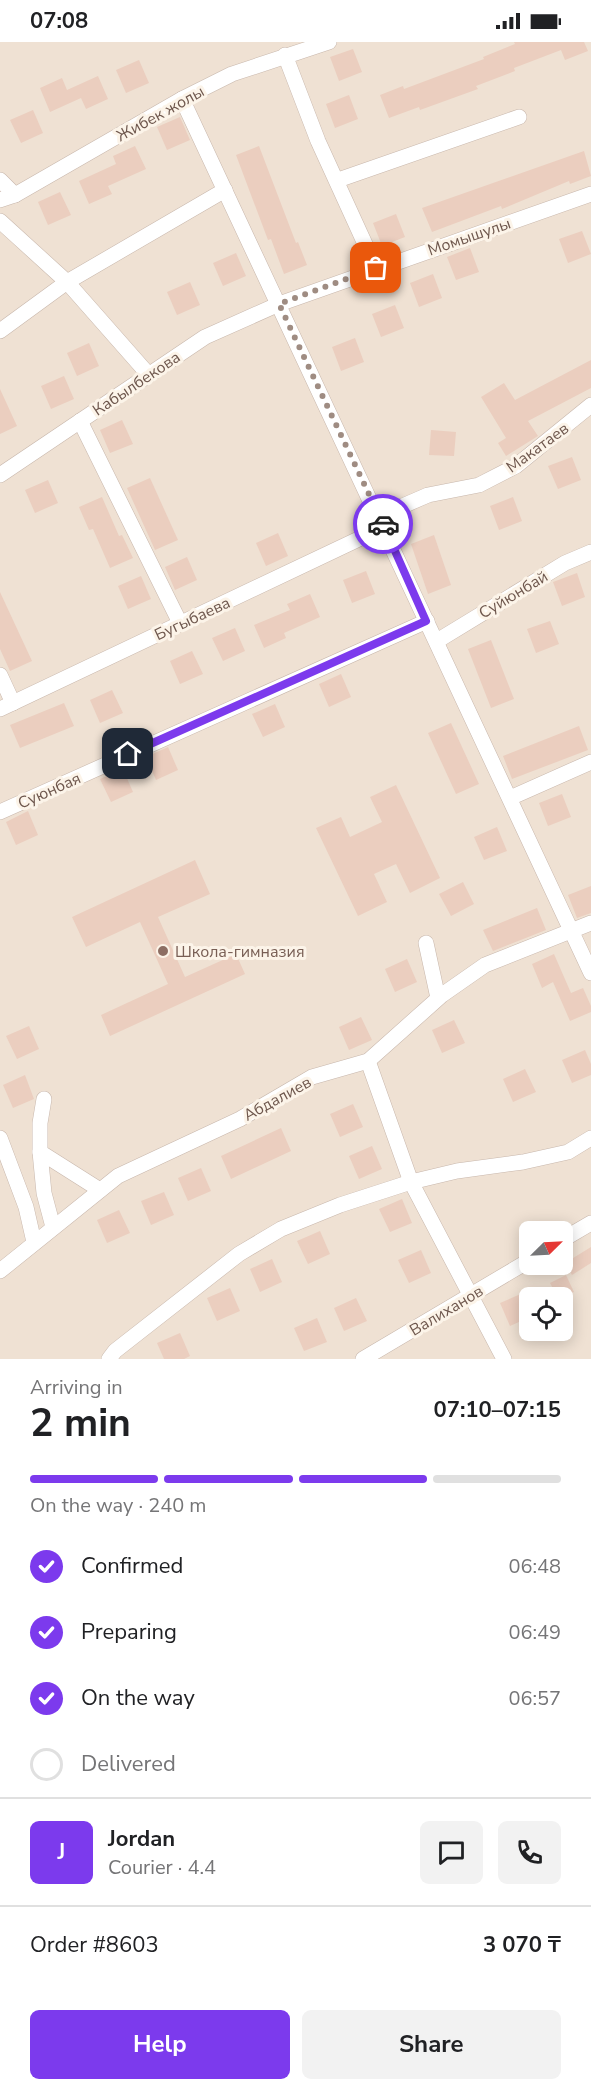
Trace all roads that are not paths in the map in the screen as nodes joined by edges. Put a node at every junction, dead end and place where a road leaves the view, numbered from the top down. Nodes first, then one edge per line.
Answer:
1 (328, 42) edge
2 (285, 55) junction
3 (182, 99) junction
4 (519, 117) dead end
5 (0, 180) edge
6 (338, 180) junction
7 (225, 190) junction
8 (591, 194) edge
9 (15, 195) junction
10 (0, 200) edge
11 (0, 221) edge
12 (376, 268) junction
13 (67, 282) junction
14 (279, 304) junction
15 (0, 331) edge
16 (148, 374) junction
17 (591, 405) edge
18 (80, 421) junction
19 (0, 475) edge
20 (384, 527) junction
21 (591, 552) edge
22 (426, 621) junction
23 (180, 623) junction
24 (437, 640) junction
25 (0, 675) edge
26 (6, 706) edge
27 (591, 762) edge
28 (510, 798) junction
29 (0, 812) edge
30 (591, 923) edge
31 (573, 931) junction
32 (426, 943) dead end
33 (591, 973) edge
34 (438, 998) junction
35 (369, 1061) junction
36 (44, 1099) dead end
37 (591, 1137) edge
38 (0, 1138) edge
39 (40, 1152) junction
40 (5, 1163) edge
41 (411, 1182) junction
42 (100, 1190) junction
43 (591, 1223) edge
44 (53, 1227) junction
45 (573, 1234) edge
46 (34, 1242) junction
47 (519, 1266) edge
48 (0, 1271) edge
49 (472, 1294) junction
50 (109, 1359) edge
51 (363, 1359) edge
52 (504, 1359) edge

1 - 2 street, Жибек жолы
2 - 3 street, Жибек жолы
2 - 6 street
3 - 7 street
3 - 9 street, Жибек жолы
4 - 6 street
5 - 9 street
6 - 12 street
7 - 13 street
7 - 14 street
8 - 12 street, Момышулы
9 - 10 street, Жибек жолы
11 - 13 street
12 - 14 street, Момышулы
13 - 15 street
13 - 16 street
14 - 16 street, Кабылбекова
14 - 20 street
16 - 18 street, Кабылбекова
17 - 20 street, Макатаев
18 - 19 street, Кабылбекова
18 - 23 street
20 - 22 street
20 - 23 street, Бугыбаева
21 - 24 street, Суйюнбай
22 - 24 street
22 - 29 street, Суюнбая
23 - 26 street, Бугыбаева
24 - 28 street
25 - 26 street
27 - 28 street
28 - 31 street
30 - 31 street, Абдалиев
31 - 33 street
31 - 34 street, Абдалиев
32 - 34 street
34 - 35 street, Абдалиев
35 - 41 street
35 - 42 street, Абдалиев
36 - 39 street
37 - 41 street
38 - 40 street
39 - 42 street
39 - 44 street
40 - 46 street
41 - 49 street
41 - 50 street
42 - 44 street, Абдалиев
43 - 45 street
44 - 46 street, Абдалиев
46 - 48 street, Абдалиев
47 - 49 street, Валиханов
49 - 51 street, Валиханов
49 - 52 street

